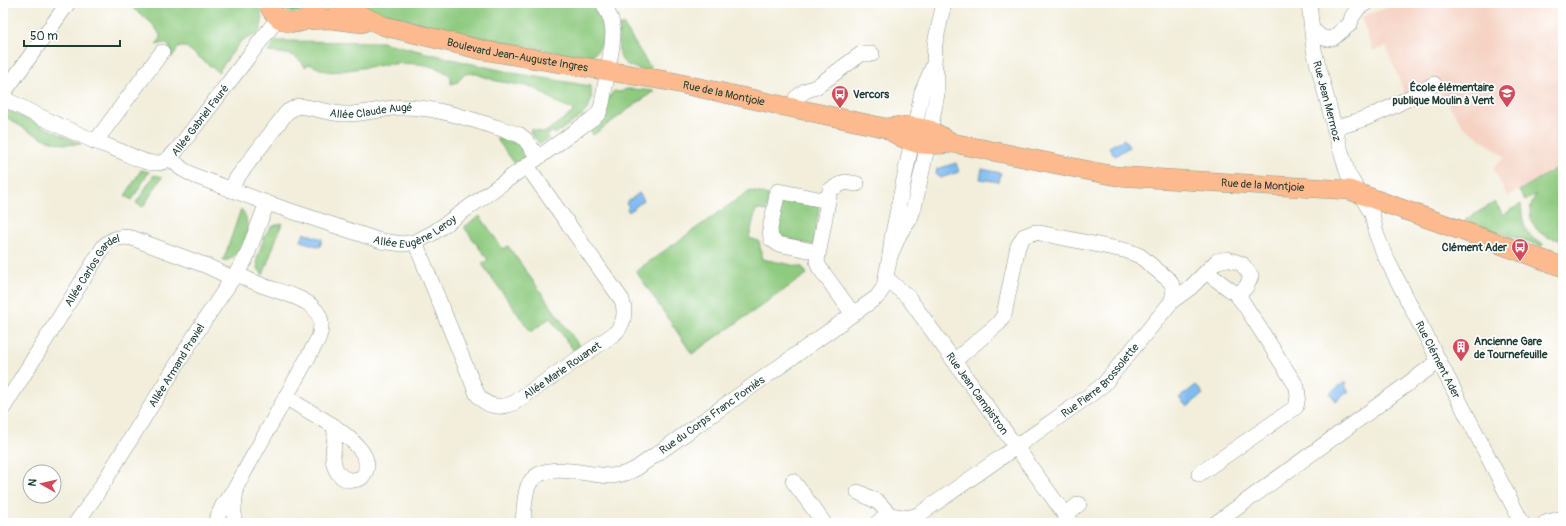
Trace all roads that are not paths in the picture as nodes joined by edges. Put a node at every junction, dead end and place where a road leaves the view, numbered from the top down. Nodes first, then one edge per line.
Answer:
1 (68, 3) edge
2 (318, 3) edge
3 (337, 3) edge
4 (603, 3) edge
5 (944, 3) edge
6 (1309, 3) edge
7 (1366, 3) edge
8 (270, 8) edge
9 (306, 20) junction
10 (384, 26) junction
11 (1312, 29) junction
12 (162, 52) dead end
13 (872, 54) dead end
14 (608, 71) junction
15 (652, 78) joint
16 (1434, 84) dead end
17 (3, 94) edge
18 (3, 98) edge
19 (796, 103) junction
20 (1334, 128) junction
21 (921, 136) junction
22 (95, 142) junction
23 (170, 158) junction
24 (532, 162) junction
25 (857, 184) dead end
26 (231, 190) junction
27 (1361, 195) junction
28 (828, 201) junction
29 (267, 203) junction
30 (415, 242) junction
31 (818, 252) junction
32 (1563, 267) edge
33 (1206, 272) junction
34 (234, 276) junction
35 (886, 278) junction
36 (1236, 294) junction
37 (1172, 301) junction
38 (853, 314) junction
39 (954, 361) junction
40 (1439, 361) junction
41 (285, 398) junction
42 (3, 408) edge
43 (334, 426) dead end
44 (1015, 446) junction
45 (1199, 474) dead end
46 (793, 481) dead end
47 (236, 487) junction
48 (858, 492) dead end
49 (1079, 504) dead end
50 (1563, 518) edge
51 (883, 519) edge
52 (1068, 519) edge
53 (76, 523) edge
54 (215, 523) edge
55 (234, 523) edge
56 (523, 523) edge
57 (824, 523) edge
58 (1216, 523) edge
59 (1522, 523) edge
60 (1545, 523) edge

1 - 17 street
2 - 9 main road
3 - 10 main road, Boulevard Jean-Auguste Ingres
4 - 14 street, Allée Eugène Leroy
5 - 21 street, Rue du Corps Franc Pomiès
6 - 11 street, Rue Jean Mermoz
7 - 11 street
8 - 9 main road, Boulevard Jean-Auguste Ingres
8 - 23 street, Allée Gabriel Fauré
9 - 10 main road, Boulevard Jean-Auguste Ingres
10 - 14 main road, Boulevard Jean-Auguste Ingres
11 - 20 street, Rue Jean Mermoz
12 - 22 street
13 - 19 street
14 - 15 main road, Boulevard Jean-Auguste Ingres
14 - 24 street, Allée Eugène Leroy
15 - 19 main road, Rue de la Montjoie
16 - 20 street
18 - 22 street, Allée Gabriel Fauré
19 - 21 main road, Rue de la Montjoie
20 - 27 street, Rue Jean Mermoz
21 - 27 main road, Rue de la Montjoie
21 - 35 street, Rue du Corps Franc Pomiès
22 - 23 street, Allée Gabriel Fauré
23 - 26 street, Allée Eugène Leroy
24 - 26 street, Allée Claude Augé
24 - 30 street, Allée Eugène Leroy
24 - 30 street, Allée Marie Rouanet
25 - 28 street
26 - 29 street, Allée Eugène Leroy
27 - 32 main road, Rue de la Montjoie
27 - 40 street, Rue Clément Ader
28 - 31 street
28 - 31 street
29 - 30 street, Allée Eugène Leroy
29 - 34 street, Allée Armand Praviel
31 - 38 street
33 - 36 street
33 - 36 street, Rue Pierre Brossolette
33 - 37 street, Rue Pierre Brossolette
34 - 41 street, Allée Carlos Gardel
34 - 42 street, Allée Carlos Gardel
34 - 53 street, Allée Armand Praviel
35 - 38 street, Rue du Corps Franc Pomiès
35 - 39 street, Rue Jean Campistron
36 - 45 street
37 - 39 street
37 - 44 street, Rue Pierre Brossolette
38 - 56 street, Rue du Corps Franc Pomiès
39 - 44 street, Rue Jean Campistron
40 - 58 street
40 - 59 street, Rue Clément Ader
41 - 43 street
41 - 47 street, Allée Carlos Gardel
44 - 51 street, Rue Pierre Brossolette
44 - 52 street, Rue Jean Campistron
46 - 57 street
47 - 54 street, Allée Carlos Gardel
47 - 55 street
48 - 51 street
49 - 52 street, Rue Jean Campistron
50 - 60 street

